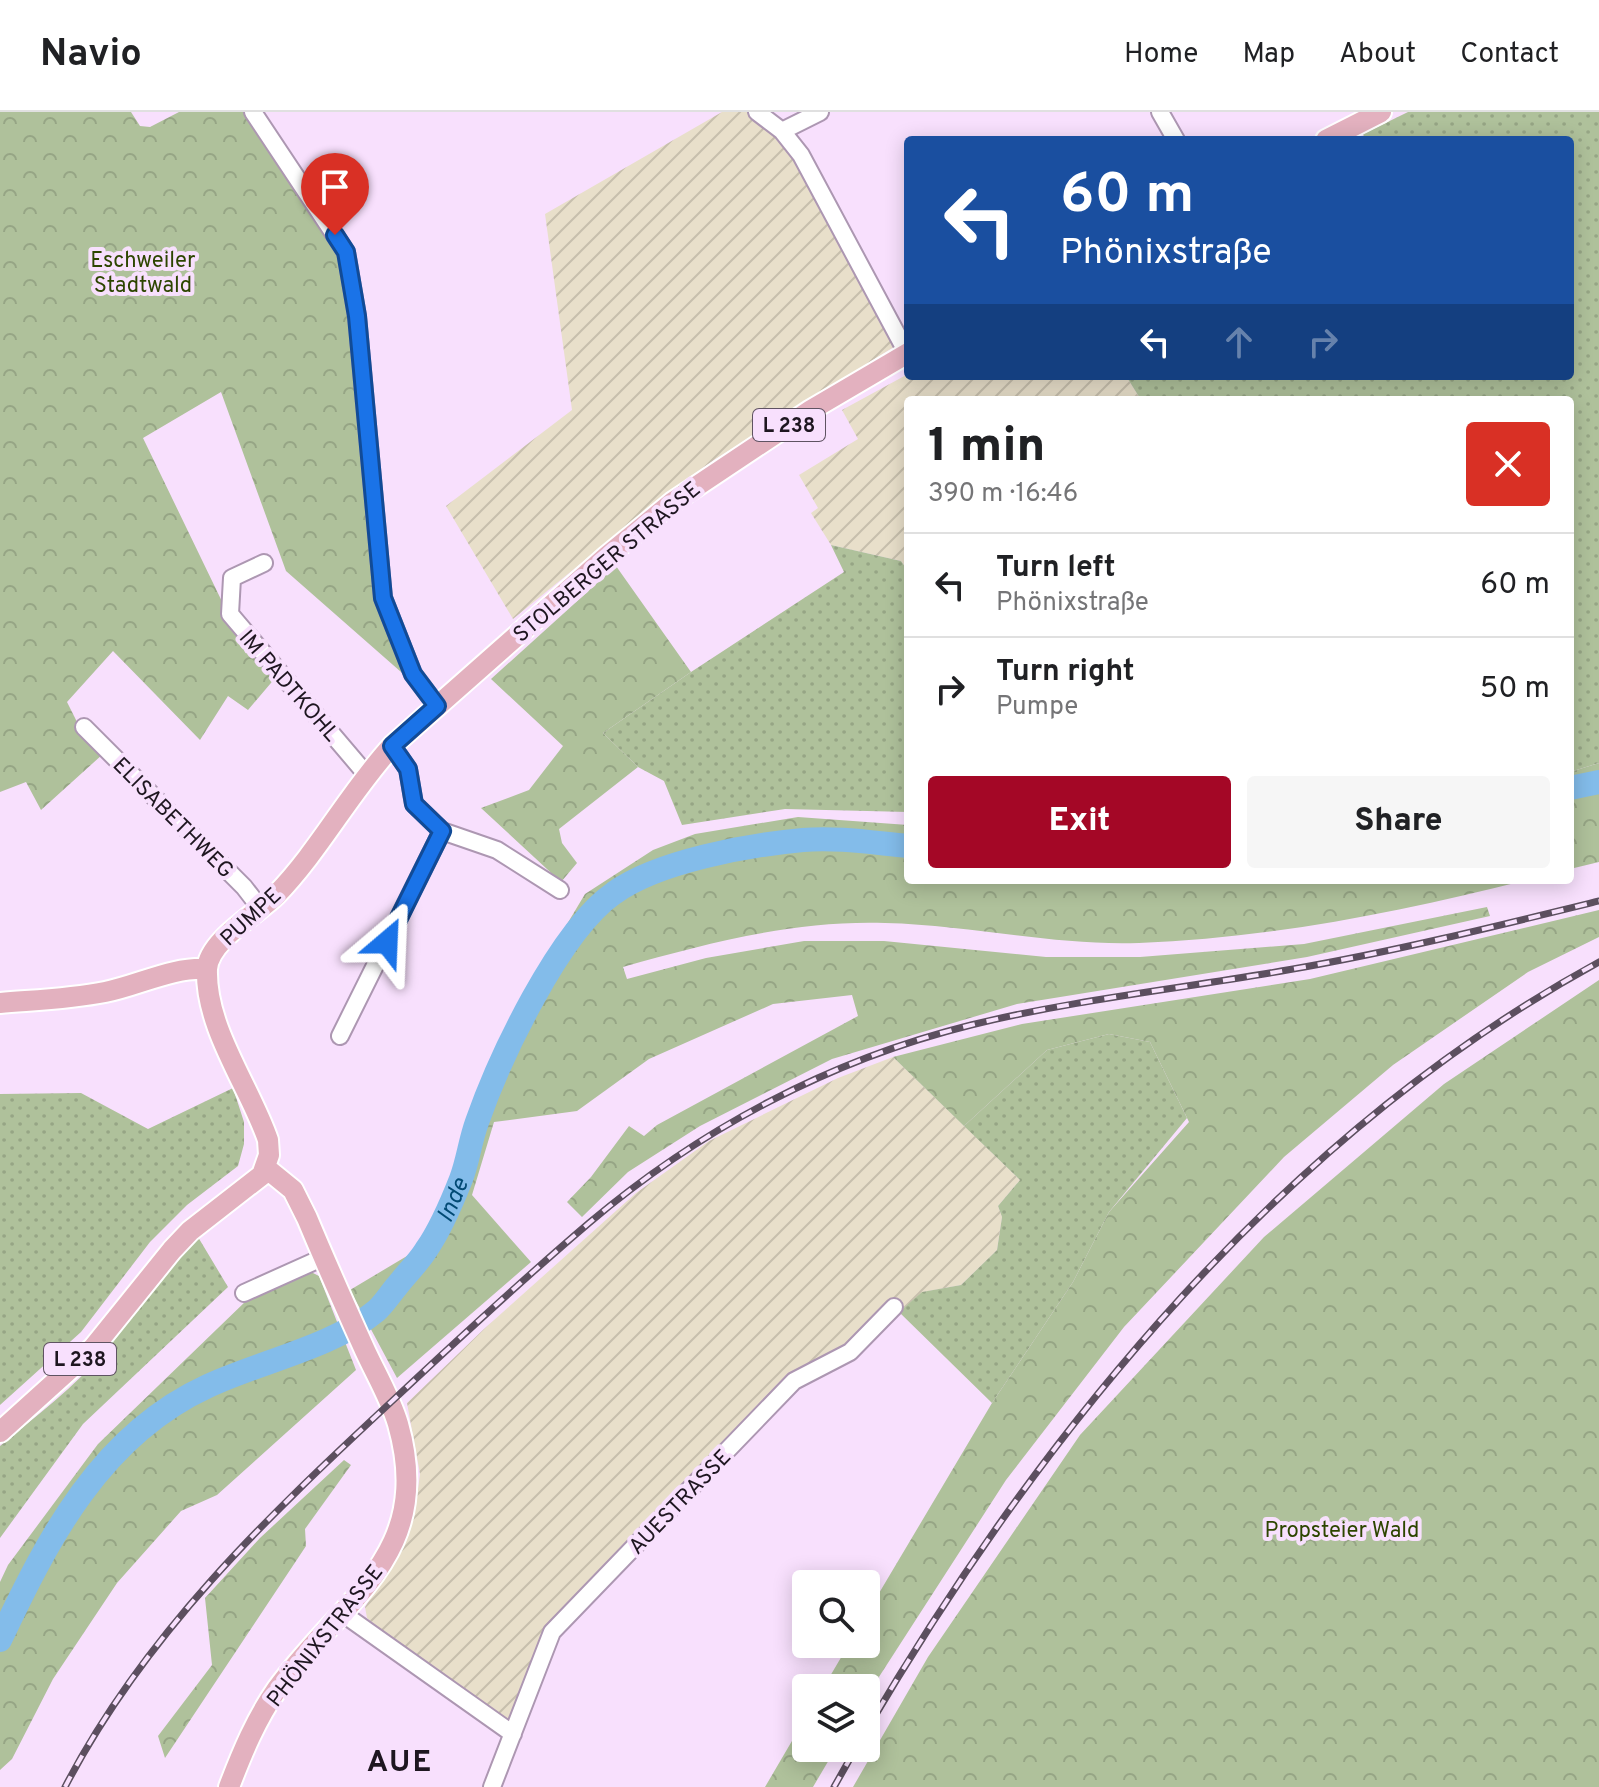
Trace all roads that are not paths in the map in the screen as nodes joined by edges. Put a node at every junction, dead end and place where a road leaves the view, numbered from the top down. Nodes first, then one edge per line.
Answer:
1 (757, 112) edge
2 (820, 112) edge
3 (1160, 112) edge
4 (1381, 112) edge
5 (255, 113) edge
6 (782, 131) junction
7 (1174, 136) edge
8 (1334, 136) edge
9 (904, 346) edge
10 (904, 355) edge
11 (264, 563) dead end
12 (437, 706) junction
13 (84, 727) dead end
14 (392, 746) junction
15 (366, 774) junction
16 (442, 831) junction
17 (560, 890) dead end
18 (261, 909) junction
19 (207, 969) junction
20 (0, 1003) edge
21 (340, 1036) dead end
22 (266, 1168) junction
23 (324, 1257) junction
24 (244, 1293) dead end
25 (894, 1307) dead end
26 (0, 1432) edge
27 (342, 1613) junction
28 (513, 1734) junction
29 (229, 1787) edge
30 (492, 1787) edge

1 - 6 street, STOLBERGER STRASSE
2 - 6 street
3 - 7 street
4 - 8 main road
5 - 12 street
6 - 9 street, STOLBERGER STRASSE
10 - 12 main road, STOLBERGER STRASSE / L 238
11 - 15 street, IM PADTKOHL
12 - 14 main road, PUMPE / L 238
13 - 18 street, ELISABETHWEG
14 - 15 main road, PUMPE / L 238
14 - 16 street
15 - 18 main road, PUMPE / L 238
16 - 17 street
16 - 21 street
18 - 19 main road, PUMPE / L 238
19 - 20 main road, PUMPE
19 - 22 main road
22 - 23 main road, PHÖNIXSTRASSE
22 - 26 main road, L 238
23 - 24 street
23 - 27 main road, PHÖNIXSTRASSE
25 - 28 street, AUESTRASSE
27 - 28 street
27 - 29 main road, PHÖNIXSTRASSE
28 - 30 street, AUESTRASSE

